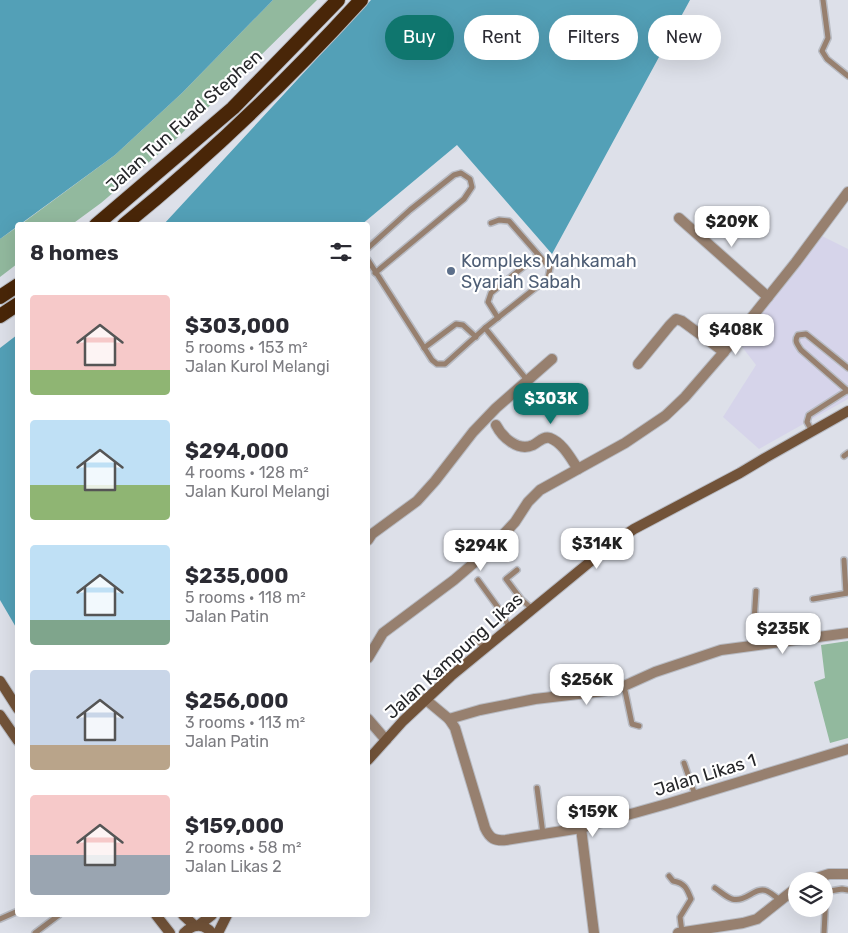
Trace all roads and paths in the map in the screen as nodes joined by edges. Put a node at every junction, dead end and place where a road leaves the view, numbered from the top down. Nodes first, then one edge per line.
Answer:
1 (338, 0) edge
2 (361, 0) edge
3 (823, 0) edge
4 (848, 76) edge
5 (848, 192) edge
6 (679, 218) dead end
7 (100, 222) edge
8 (131, 222) edge
9 (491, 223) dead end
10 (370, 246) edge
11 (538, 255) junction
12 (370, 264) edge
13 (375, 273) junction
14 (15, 287) edge
15 (0, 295) edge
16 (768, 297) junction
17 (15, 306) edge
18 (0, 316) edge
19 (498, 318) junction
20 (485, 328) junction
21 (476, 337) junction
22 (424, 348) junction
23 (724, 352) junction
24 (552, 359) dead end
25 (638, 364) dead end
26 (848, 368) edge
27 (527, 380) junction
28 (848, 391) edge
29 (847, 413) edge
30 (496, 425) dead end
31 (812, 431) junction
32 (578, 469) junction
33 (370, 535) edge
34 (844, 560) dead end
35 (517, 570) dead end
36 (478, 580) dead end
37 (756, 592) dead end
38 (847, 593) edge
39 (813, 599) dead end
40 (531, 608) junction
41 (509, 627) junction
42 (848, 633) edge
43 (474, 635) dead end
44 (757, 646) junction
45 (485, 648) junction
46 (370, 655) edge
47 (0, 681) edge
48 (624, 686) junction
49 (424, 699) junction
50 (15, 704) edge
51 (0, 715) edge
52 (449, 719) junction
53 (370, 721) edge
54 (639, 726) dead end
55 (15, 737) edge
56 (386, 740) junction
57 (848, 748) edge
58 (370, 758) edge
59 (684, 763) dead end
60 (537, 788) dead end
61 (695, 795) junction
62 (581, 828) junction
63 (543, 834) junction
64 (833, 874) edge
65 (848, 874) edge
66 (669, 876) dead end
67 (715, 888) dead end
68 (848, 890) edge
69 (788, 894) edge
70 (780, 900) junction
71 (15, 912) edge
72 (56, 917) edge
73 (158, 917) edge
74 (186, 917) edge
75 (209, 917) edge
76 (227, 917) edge
77 (0, 919) edge
78 (197, 926) junction
79 (682, 932) edge
80 (35, 933) edge
81 (170, 933) edge
82 (184, 933) edge
83 (212, 933) edge
84 (218, 933) edge
85 (594, 933) edge
86 (678, 933) edge
87 (824, 933) edge

1 - 7 highway, Jalan Tun Fuad Stephen
2 - 8 highway
3 - 4 lane
5 - 16 street
6 - 16 street
9 - 11 lane
10 - 13 lane
11 - 19 lane
11 - 19 lane
12 - 13 lane
13 - 22 lane
14 - 15 highway
16 - 23 street
17 - 18 highway
19 - 20 lane
20 - 21 lane
20 - 27 lane
21 - 22 lane
21 - 22 lane
23 - 25 street
23 - 32 street
24 - 27 street
26 - 28 lane
27 - 33 street
28 - 31 lane
29 - 31 main road, Jalan Kampung Likas
30 - 32 street
31 - 40 main road, Jalan Kampung Likas
32 - 46 street
34 - 38 lane
35 - 40 lane
36 - 41 lane
37 - 44 lane
38 - 39 lane
40 - 41 main road, Jalan Kampung Likas
41 - 45 main road, Jalan Kampung Likas
42 - 44 street
43 - 45 lane
44 - 48 street
45 - 49 main road, Jalan Kampung Likas
47 - 50 main road
48 - 52 street
48 - 54 lane
49 - 52 street, Jalan Likas 1
49 - 56 main road, Jalan Kampung Likas
51 - 55 main road
52 - 63 street, Jalan Likas 1
53 - 56 street
56 - 58 main road, Jalan Kampung Likas
57 - 61 street, Jalan Likas 1
59 - 61 lane
60 - 63 lane
61 - 62 street, Jalan Likas 1
62 - 63 street, Jalan Likas 1
62 - 85 street
64 - 65 street
66 - 79 lane
67 - 70 lane
68 - 87 lane
69 - 70 street
70 - 79 street
71 - 77 lane
72 - 80 lane
73 - 81 main road
74 - 78 main road
75 - 78 main road
76 - 84 main road
78 - 82 main road
78 - 83 main road
79 - 86 street

